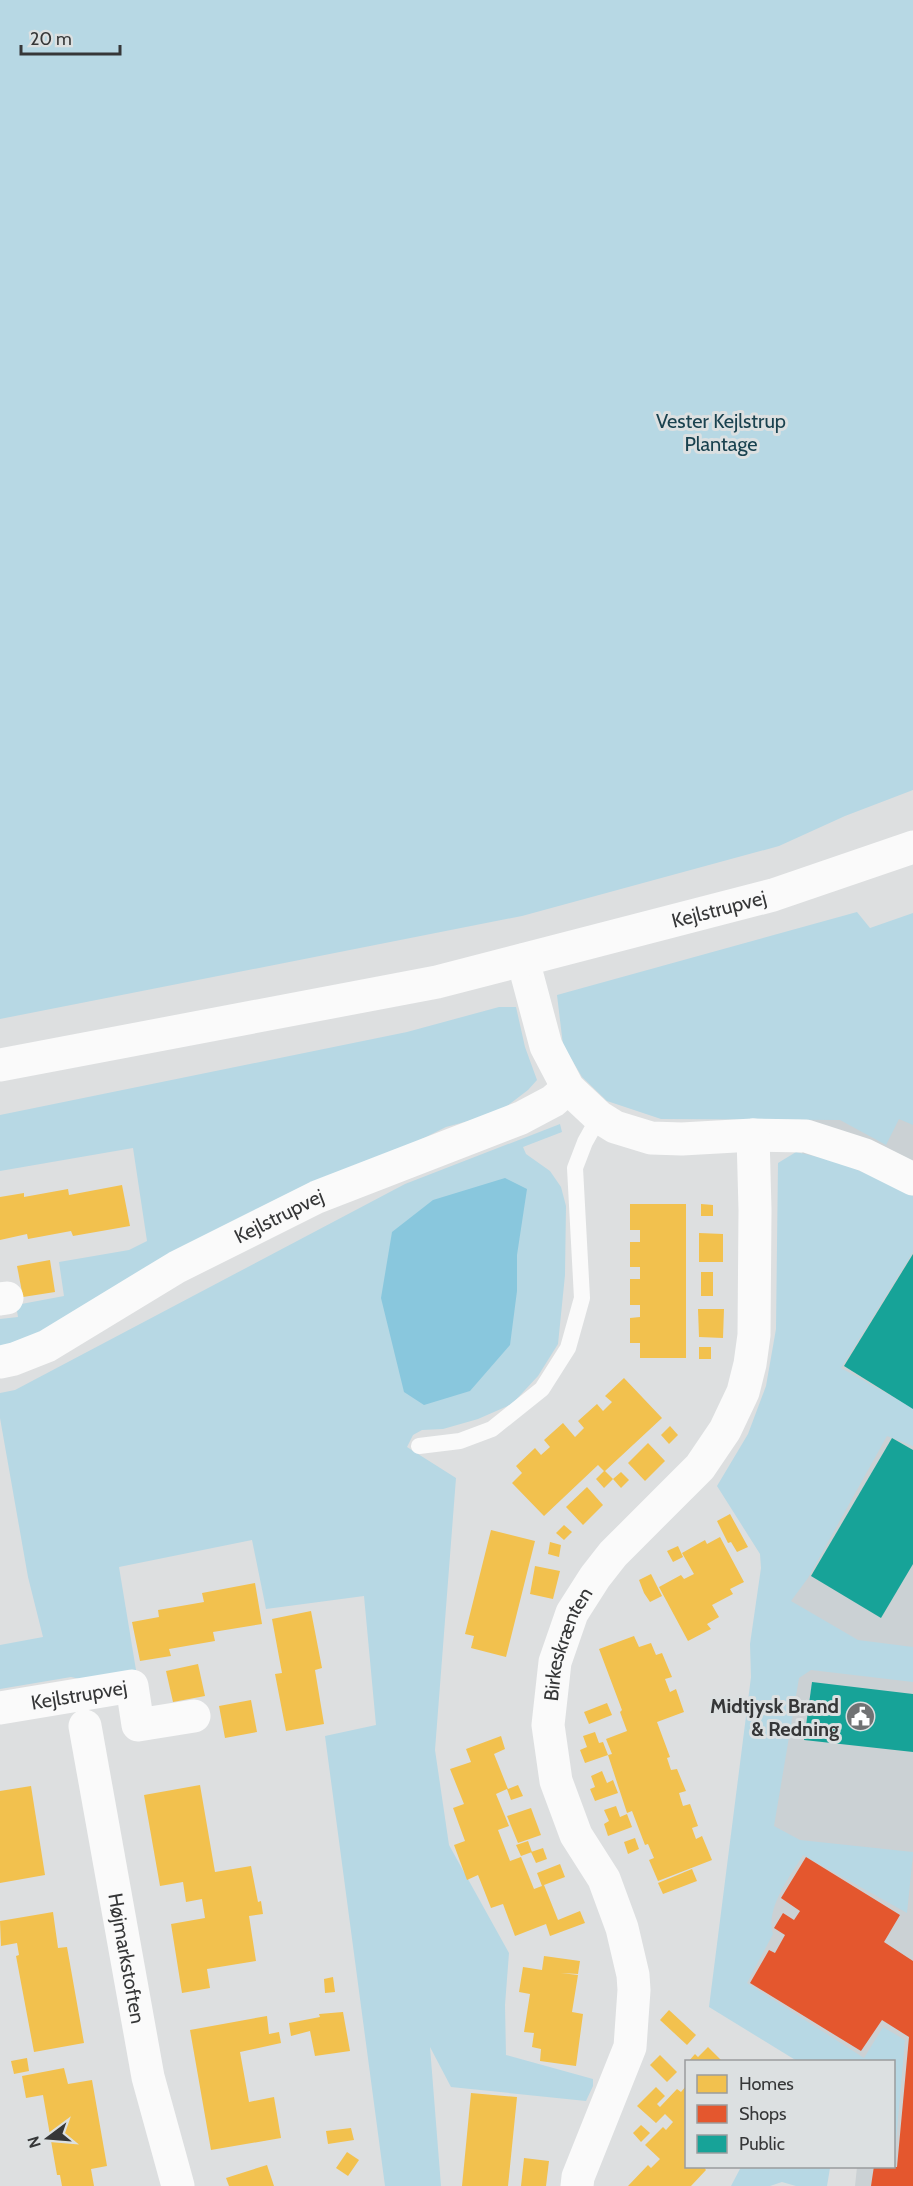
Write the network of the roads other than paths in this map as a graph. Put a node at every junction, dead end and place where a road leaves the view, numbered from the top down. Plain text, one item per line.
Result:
1 (913, 847) edge
2 (523, 960) junction
3 (0, 1065) edge
4 (568, 1088) junction
5 (599, 1117) junction
6 (753, 1136) junction
7 (913, 1179) edge
8 (0, 1362) edge
9 (419, 1446) dead end
10 (0, 1708) edge
11 (194, 1716) dead end
12 (85, 1726) dead end
13 (178, 2186) edge
14 (577, 2186) edge

1 - 2 street, Kejlstrupvej
2 - 3 street, Kejlstrupvej
2 - 4 street
4 - 5 street
4 - 8 street, Kejlstrupvej
5 - 6 street
5 - 9 lane
6 - 7 street
6 - 14 street, Birkeskrænten
10 - 11 street, Kejlstrupvej
12 - 13 street, Højmarkstoften

